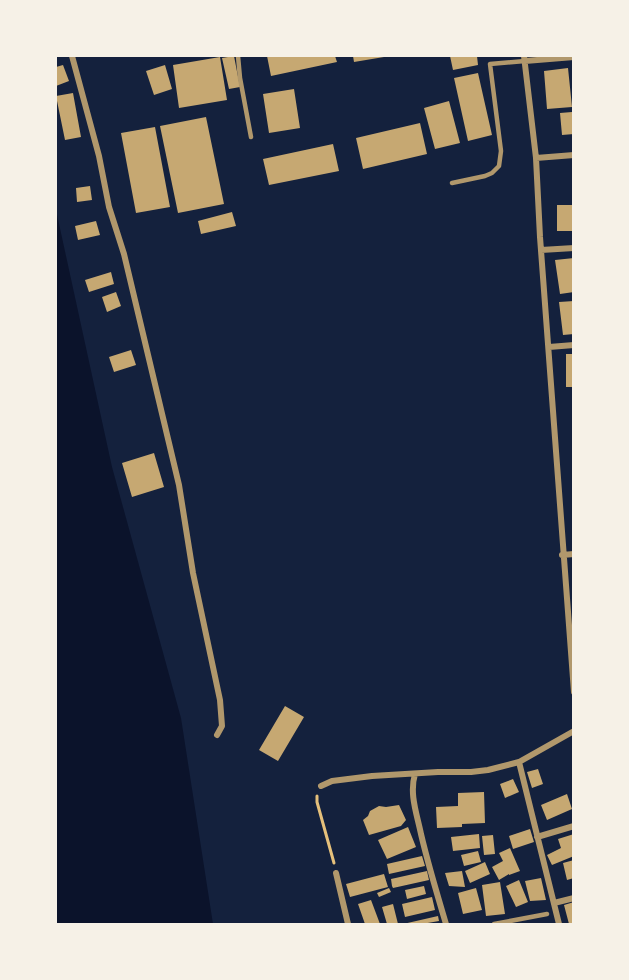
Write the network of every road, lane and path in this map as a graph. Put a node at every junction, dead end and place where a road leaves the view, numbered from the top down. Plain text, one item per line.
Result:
1 (72, 56) edge
2 (238, 56) edge
3 (489, 56) edge
4 (573, 57) edge
5 (525, 58) edge
6 (490, 64) junction
7 (251, 137) dead end
8 (573, 155) edge
9 (537, 158) junction
10 (452, 183) dead end
11 (573, 248) edge
12 (541, 250) junction
13 (573, 345) edge
14 (549, 347) junction
15 (573, 554) edge
16 (562, 555) junction
17 (573, 692) edge
18 (573, 731) edge
19 (217, 735) dead end
20 (519, 762) junction
21 (415, 774) junction
22 (321, 786) joint
23 (573, 826) edge
24 (537, 837) junction
25 (336, 873) joint
26 (573, 898) edge
27 (554, 903) junction
28 (547, 914) dead end
29 (348, 924) edge
30 (446, 924) edge
31 (494, 924) edge
32 (559, 924) edge

1 - 19 street
2 - 7 lane
3 - 6 lane
4 - 5 street
5 - 6 lane
5 - 9 street
6 - 10 lane
8 - 9 street
9 - 12 street
11 - 12 street
12 - 14 street
13 - 14 street
14 - 16 street
15 - 16 street
16 - 17 street
18 - 20 street
20 - 21 street
20 - 24 street
21 - 22 street
21 - 30 street
22 - 25 path
23 - 24 street
24 - 27 street
25 - 29 street
26 - 27 street
27 - 32 street
28 - 31 lane

